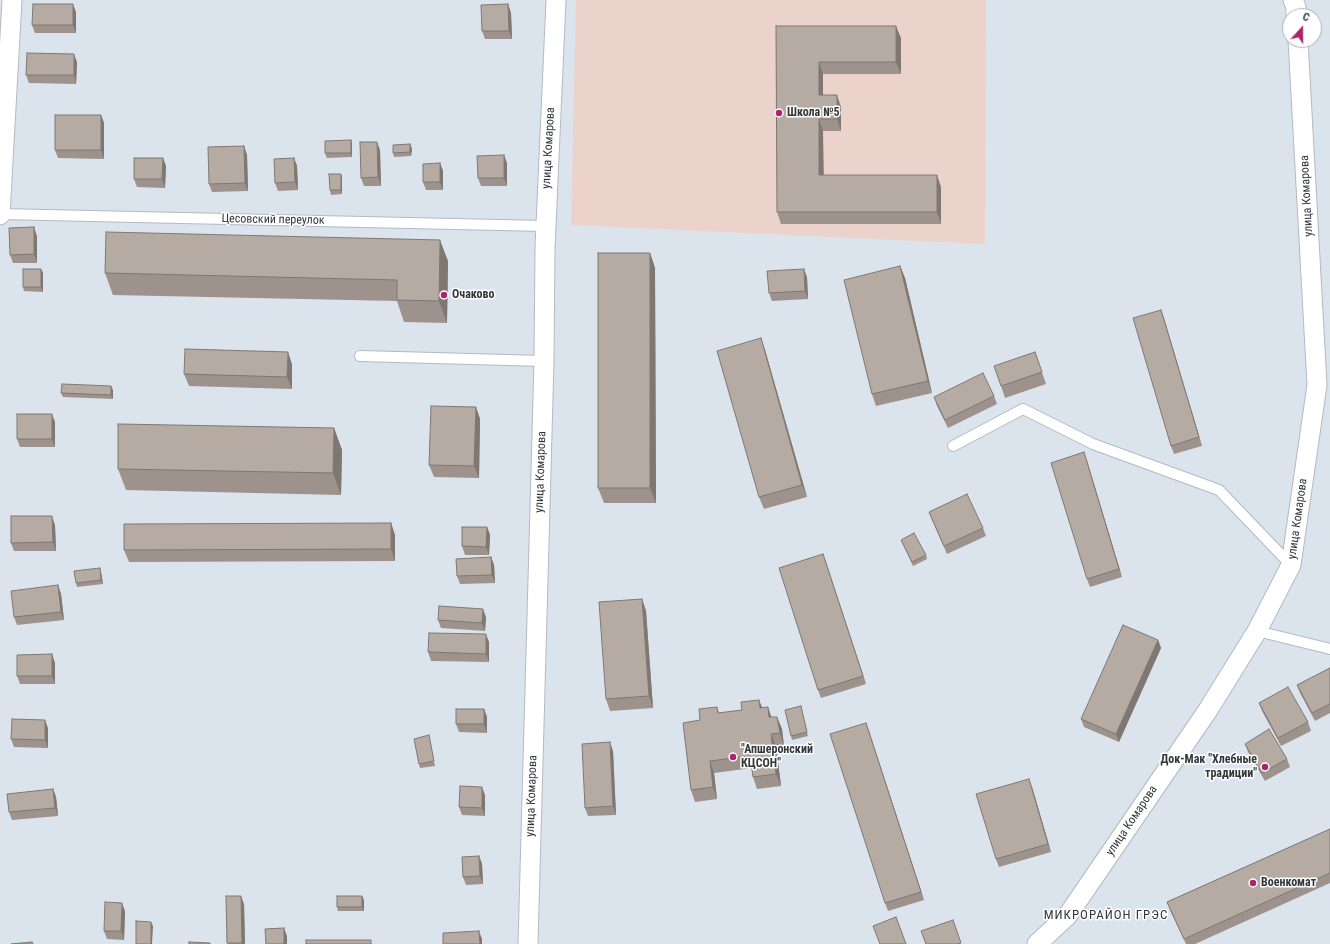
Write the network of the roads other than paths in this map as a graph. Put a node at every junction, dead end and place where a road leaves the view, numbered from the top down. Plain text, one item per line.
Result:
1 (12, 0) edge
2 (556, 0) edge
3 (1298, 48) edge
4 (0, 215) edge
5 (545, 226) junction
6 (360, 356) dead end
7 (544, 361) junction
8 (953, 446) dead end
9 (1291, 565) junction
10 (1257, 631) junction
11 (1330, 649) edge
12 (528, 944) edge
13 (1037, 944) edge

1 - 4 street
2 - 5 street, улица Комарова
3 - 9 street, улица Комарова
4 - 5 lane, Цесовский переулок
5 - 7 street, улица Комарова
6 - 7 lane
7 - 12 street, улица Комарова
8 - 9 lane
9 - 10 street, улица Комарова
10 - 11 lane
10 - 13 street, улица Комарова

